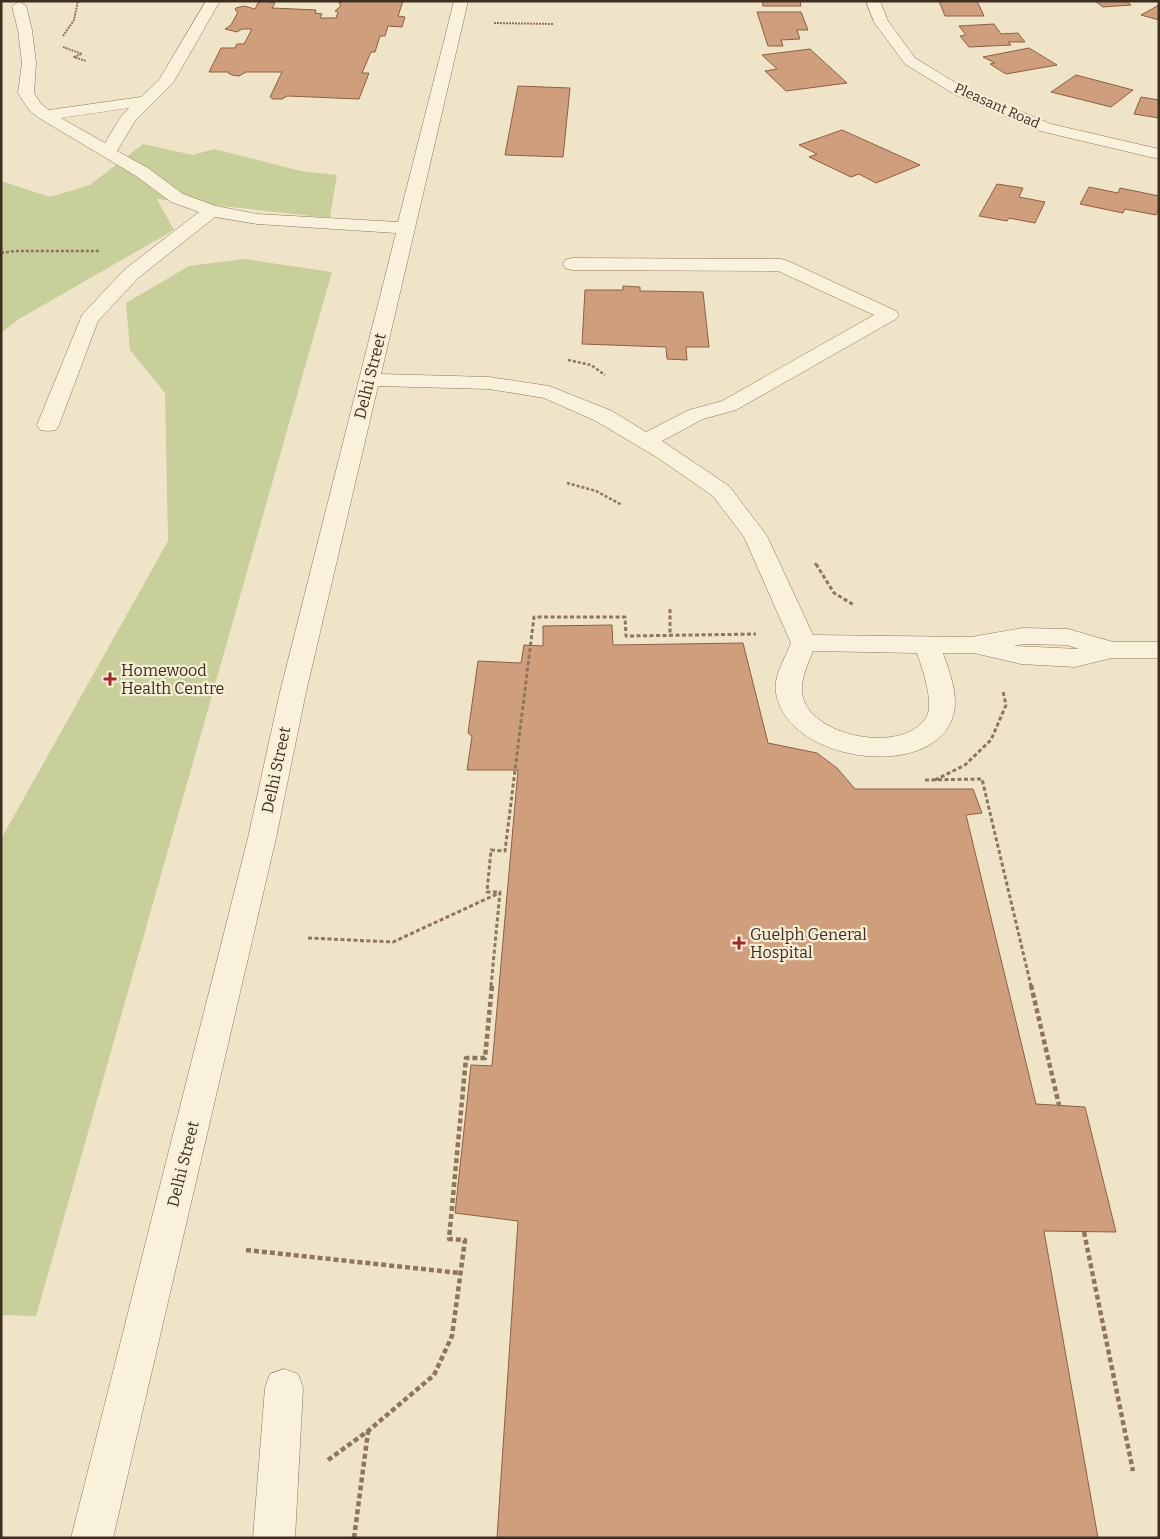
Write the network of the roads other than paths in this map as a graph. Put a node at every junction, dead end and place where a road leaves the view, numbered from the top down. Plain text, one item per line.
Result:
1 (213, 1) edge
2 (873, 1) edge
3 (21, 4) edge
4 (458, 12) edge
5 (7, 19) dead end
6 (147, 101) junction
7 (45, 115) junction
8 (109, 151) junction
9 (1159, 154) edge
10 (212, 211) junction
11 (407, 228) junction
12 (572, 264) dead end
13 (369, 380) junction
14 (729, 406) junction
15 (48, 425) dead end
16 (646, 441) junction
17 (666, 453) junction
18 (804, 643) junction
19 (928, 645) junction
20 (1159, 650) edge
21 (284, 1388) dead end
22 (92, 1538) edge
23 (274, 1538) edge

1 - 6 street
2 - 9 street, Pleasant Road
3 - 5 street
3 - 7 street
4 - 11 street, Delhi Street
6 - 7 street
6 - 8 street
7 - 8 street
8 - 10 street
10 - 11 street
10 - 15 street
11 - 13 street, Delhi Street
12 - 14 street
13 - 16 street
13 - 22 street, Delhi Street
14 - 16 street
14 - 17 street
16 - 17 street
17 - 18 street
18 - 19 street
18 - 19 street
19 - 20 street
21 - 23 street

